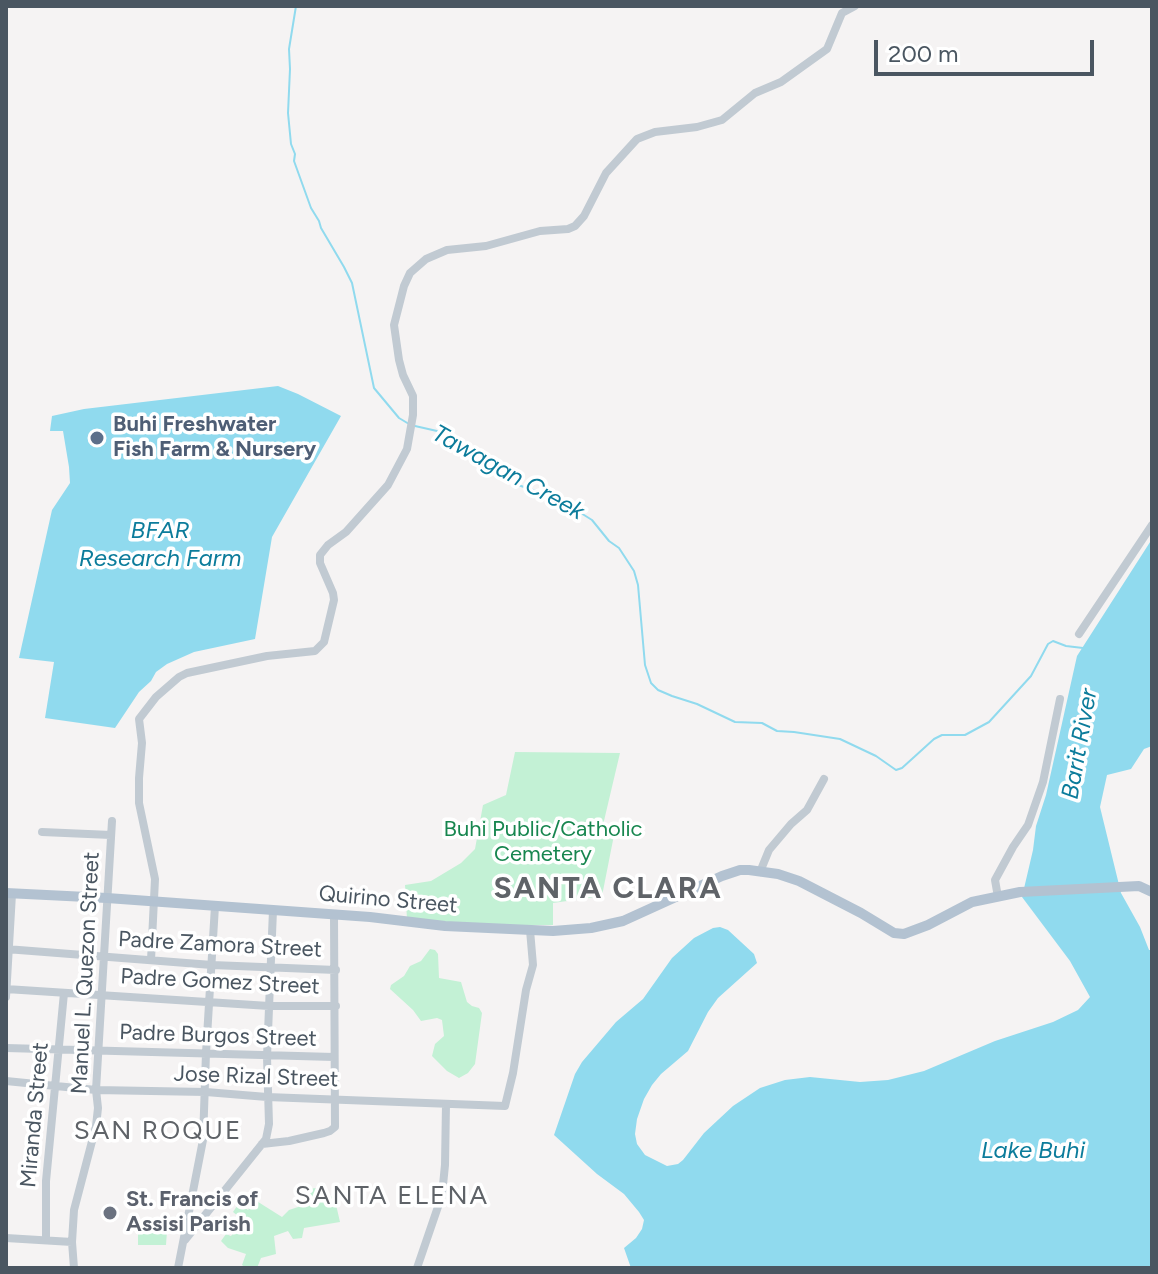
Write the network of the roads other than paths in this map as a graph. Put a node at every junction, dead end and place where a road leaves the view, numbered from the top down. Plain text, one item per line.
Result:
1 (855, 6) edge
2 (1152, 525) edge
3 (1079, 634) dead end
4 (1060, 699) dead end
5 (824, 779) dead end
6 (112, 821) dead end
7 (42, 832) dead end
8 (111, 835) junction
9 (760, 872) junction
10 (1152, 892) edge
11 (9, 894) edge
12 (998, 897) junction
13 (107, 898) junction
14 (155, 902) junction
15 (215, 906) junction
16 (273, 910) junction
17 (334, 915) junction
18 (530, 930) junction
19 (7, 949) edge
20 (104, 957) junction
21 (151, 960) junction
22 (212, 965) junction
23 (271, 967) junction
24 (336, 970) junction
25 (6, 989) edge
26 (64, 993) junction
27 (102, 994) junction
28 (6, 997) edge
29 (209, 1003) junction
30 (269, 1006) junction
31 (336, 1006) junction
32 (6, 1048) edge
33 (99, 1050) junction
34 (58, 1051) junction
35 (206, 1053) junction
36 (267, 1057) junction
37 (334, 1057) junction
38 (6, 1081) edge
39 (55, 1086) junction
40 (96, 1090) junction
41 (206, 1092) junction
42 (267, 1097) junction
43 (334, 1098) junction
44 (446, 1104) junction
45 (262, 1144) junction
46 (6, 1238) edge
47 (46, 1240) junction
48 (184, 1241) junction
49 (72, 1242) junction
50 (74, 1268) edge
51 (178, 1268) edge
52 (417, 1268) edge

1 - 14 street
2 - 3 street
4 - 12 street
5 - 9 street
6 - 8 street, Manuel L. Quezon Street
7 - 8 street
8 - 13 street, Manuel L. Quezon Street
9 - 12 main road, Quirino Street
9 - 18 main road, Quirino Street
10 - 12 main road, Quirino Street
11 - 13 main road, Quirino Street
11 - 19 street
13 - 14 main road, Quirino Street
13 - 20 street, Manuel L. Quezon Street
14 - 15 main road, Quirino Street
14 - 21 street
15 - 16 main road, Quirino Street
15 - 22 street
16 - 17 main road, Quirino Street
16 - 23 street
17 - 18 main road, Quirino Street
17 - 24 street
18 - 44 street, Jose Rizal Street
19 - 20 street, Padre Zamora Street
19 - 25 street
20 - 21 street, Padre Zamora Street
20 - 27 street, Manuel L. Quezon Street
21 - 22 street, Padre Zamora Street
22 - 23 street, Padre Zamora Street
22 - 29 street
23 - 24 street, Padre Zamora Street
23 - 30 street
24 - 31 street
25 - 26 street, Padre Gomez Street
25 - 28 street
26 - 27 street, Padre Gomez Street
26 - 34 street, Miranda Street
27 - 29 street, Padre Gomez Street
27 - 33 street, Manuel L. Quezon Street
29 - 30 street, Padre Gomez Street
29 - 35 street
30 - 31 street, Padre Gomez Street
30 - 36 street
31 - 37 street
32 - 34 street, Padre Burgos Street
33 - 34 street, Padre Burgos Street
33 - 35 street, Padre Burgos Street
33 - 40 street, Manuel L. Quezon Street
34 - 39 street, Miranda Street
35 - 36 street, Padre Burgos Street
35 - 41 street
36 - 37 street, Padre Burgos Street
36 - 42 street
37 - 43 street
38 - 39 street, Jose Rizal Street
39 - 40 street, Jose Rizal Street
39 - 47 street, Miranda Street
40 - 41 street, Jose Rizal Street
40 - 49 street, Manuel L. Quezon Street
41 - 42 street, Jose Rizal Street
41 - 48 street
42 - 43 street, Jose Rizal Street
42 - 45 street
43 - 44 street, Jose Rizal Street
43 - 45 street
44 - 52 street
45 - 48 street
46 - 47 street
47 - 49 street
48 - 51 street
49 - 50 street, Manuel L. Quezon Street

